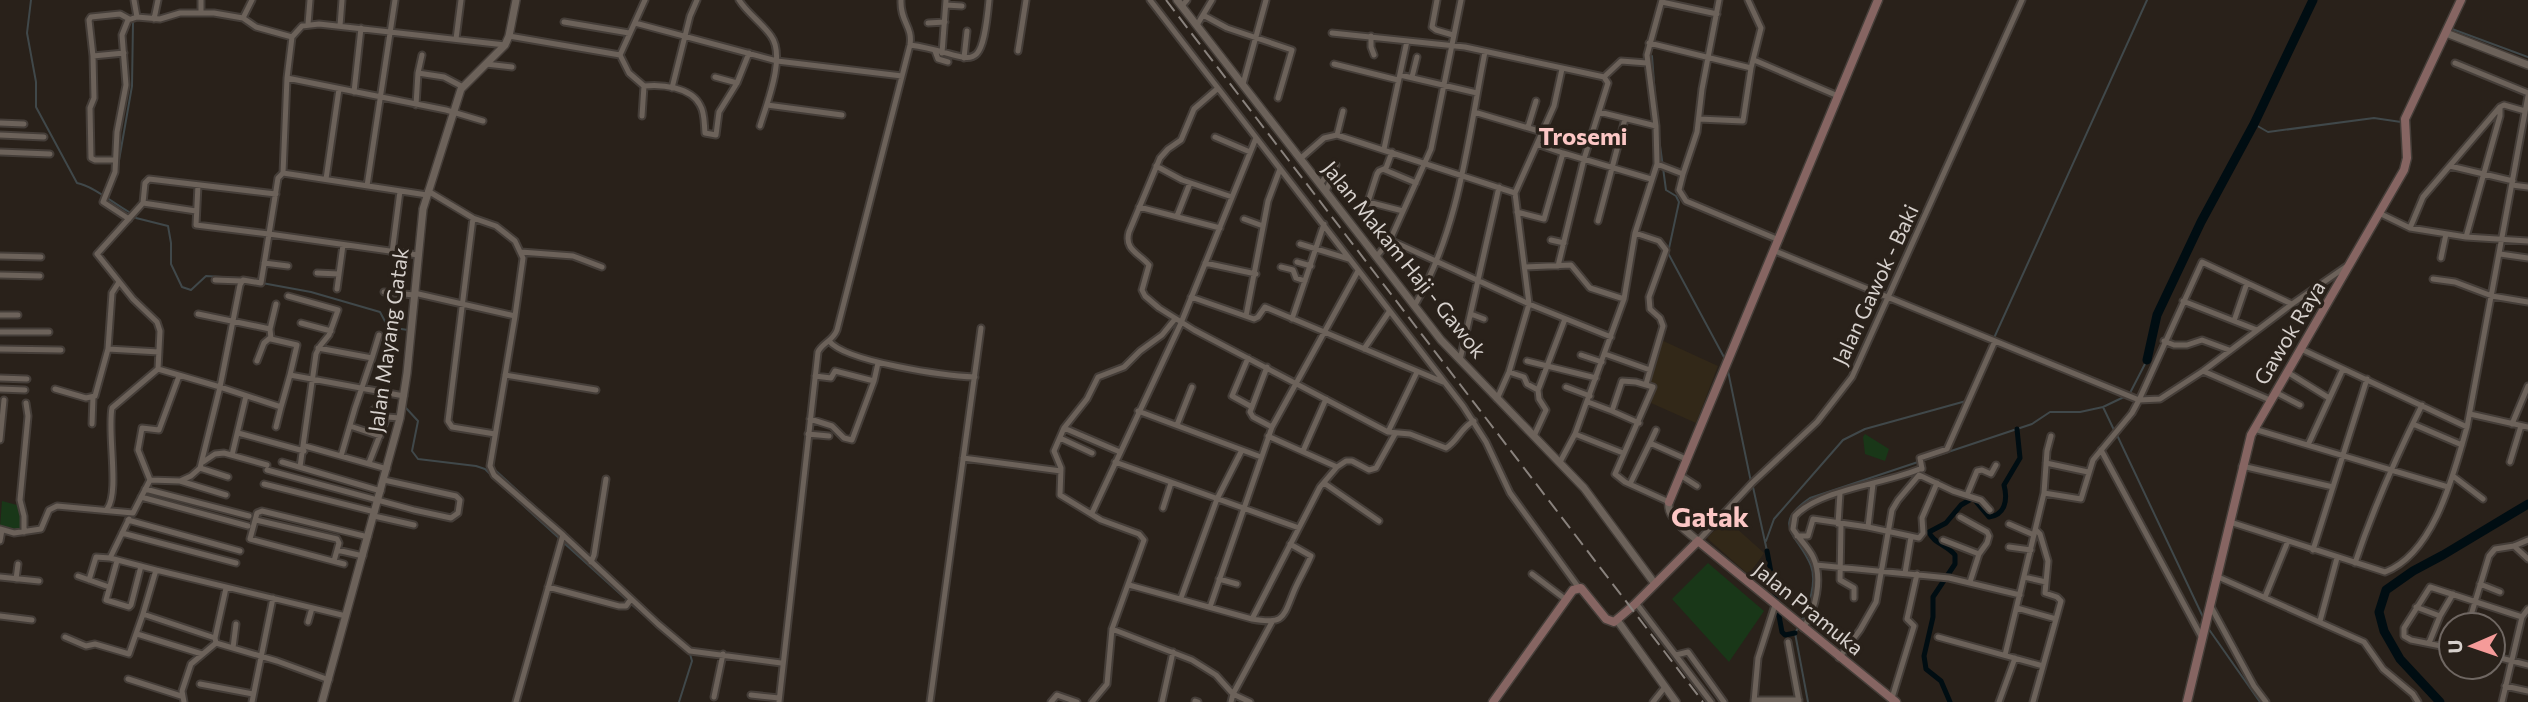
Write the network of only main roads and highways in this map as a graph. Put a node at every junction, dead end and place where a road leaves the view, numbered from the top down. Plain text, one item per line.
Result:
1 (1878, 0) edge
2 (2461, 0) edge
3 (1669, 502) road end
4 (1894, 700) edge
5 (1493, 702) edge
6 (2187, 702) edge

1 - 3 main road
2 - 6 main road, Gawok Raya
4 - 5 main road, Jalan Pramuka

